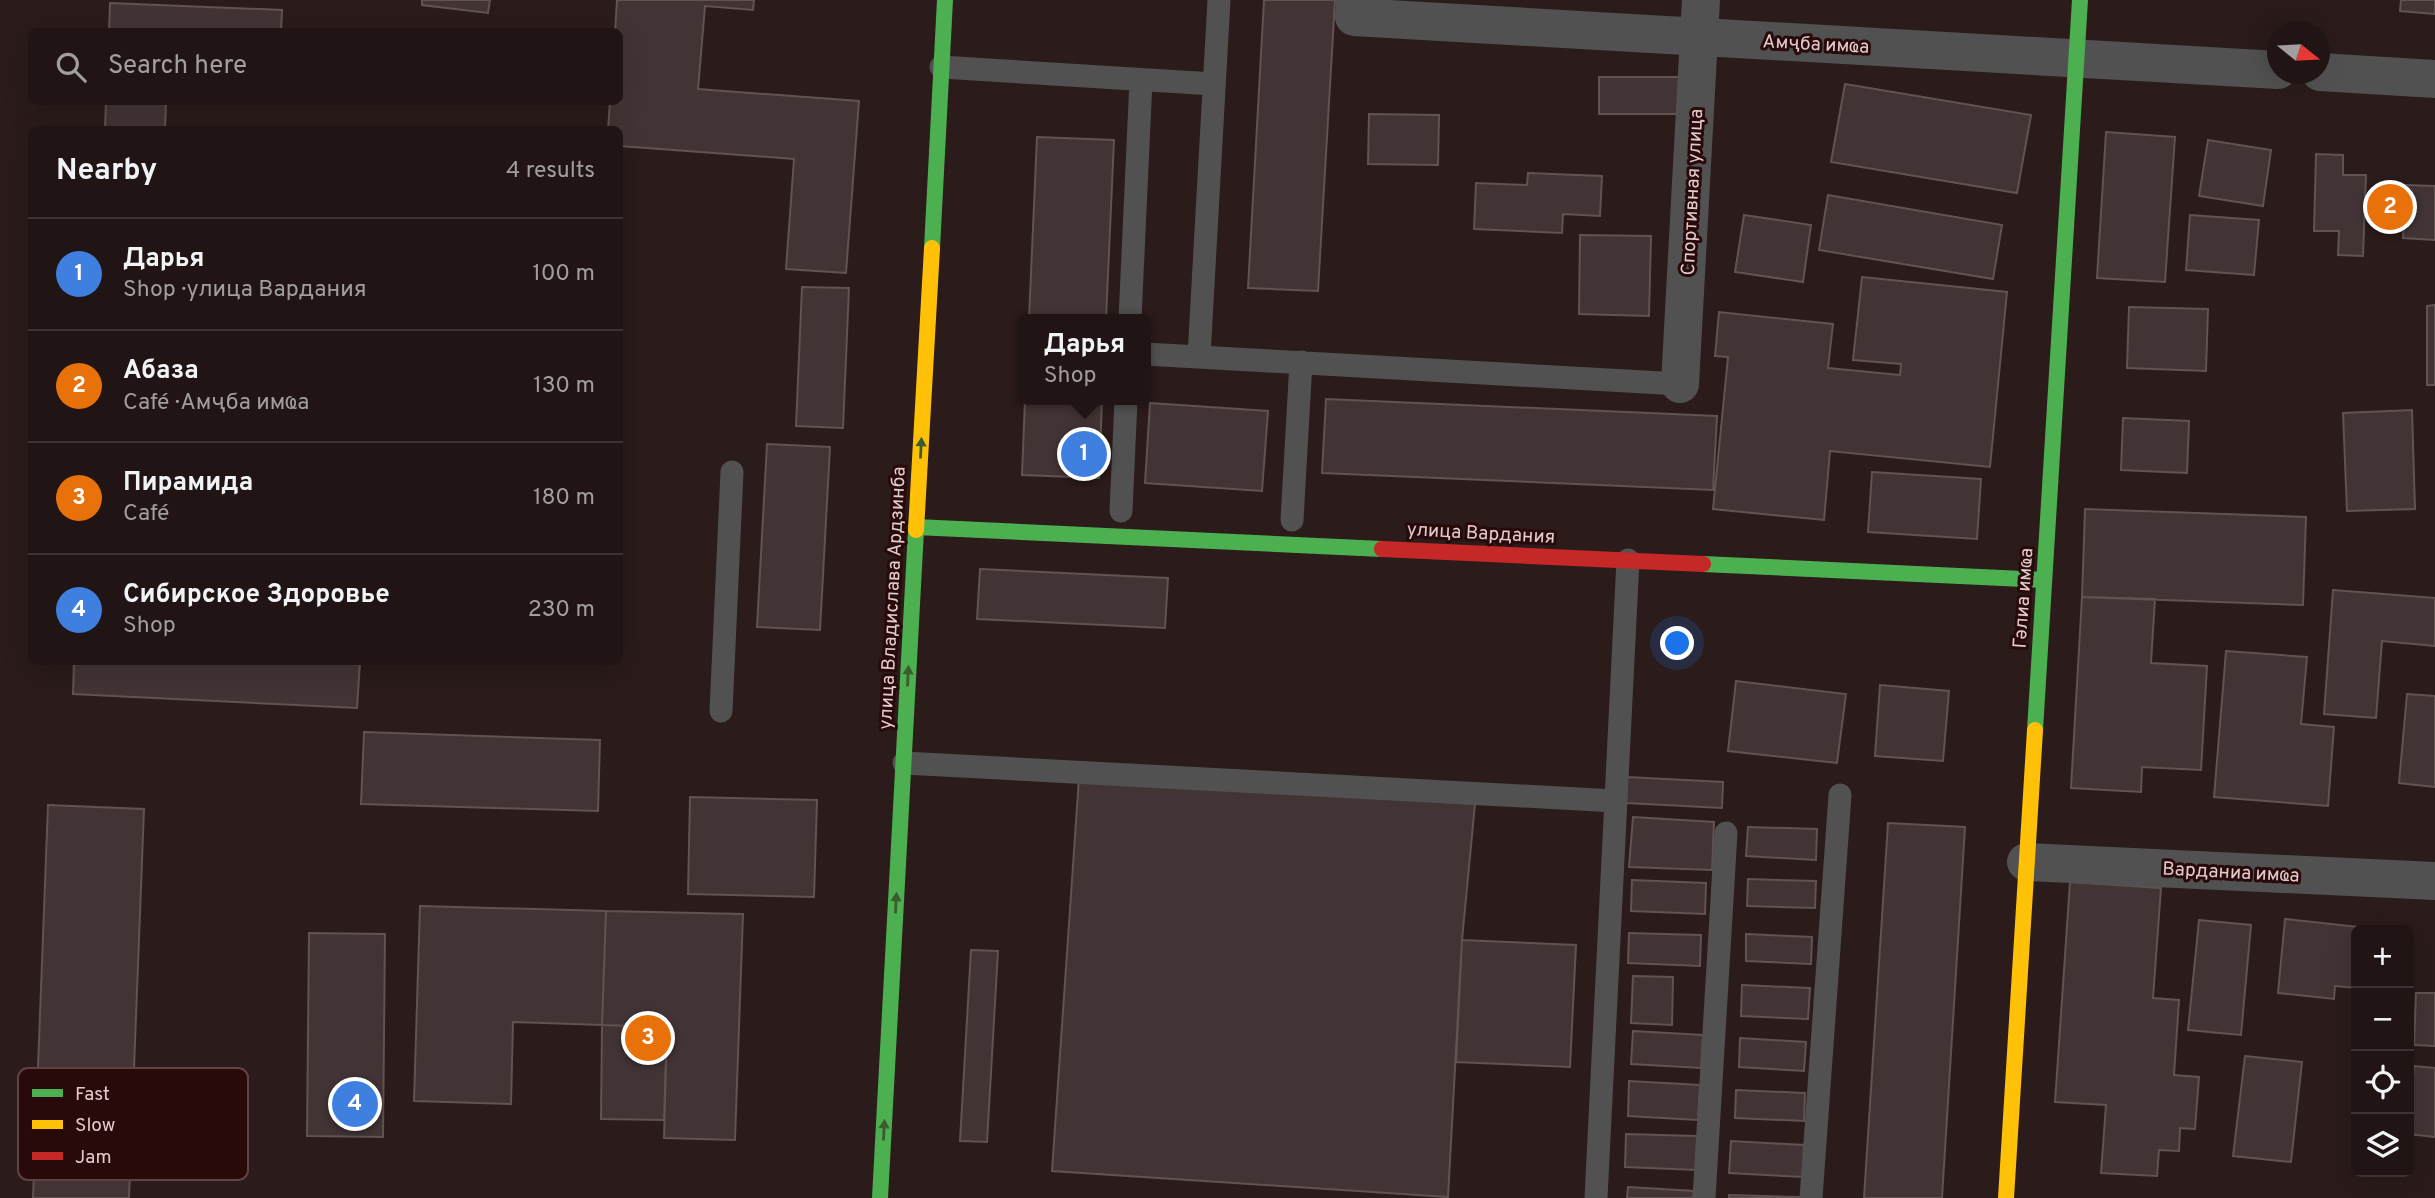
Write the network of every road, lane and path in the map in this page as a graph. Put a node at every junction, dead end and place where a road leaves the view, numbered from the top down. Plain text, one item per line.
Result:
1 (945, 0) edge
2 (1219, 0) edge
3 (2080, 0) edge
4 (1355, 8) edge
5 (1700, 18) edge
6 (2076, 58) junction
7 (942, 67) junction
8 (2267, 69) edge
9 (2330, 73) edge
10 (2435, 79) edge
11 (1141, 80) junction
12 (1214, 84) junction
13 (1130, 314) edge
14 (1151, 354) edge
15 (1199, 356) junction
16 (1301, 362) junction
17 (1680, 384) joint
18 (1126, 405) edge
19 (732, 472) dead end
20 (1121, 510) dead end
21 (1292, 520) dead end
22 (916, 527) junction
23 (1628, 560) junction
24 (2044, 580) junction
25 (721, 711) dead end
26 (904, 763) junction
27 (1840, 795) dead end
28 (1616, 801) junction
29 (1726, 833) dead end
30 (2026, 862) junction
31 (2435, 881) edge
32 (880, 1198) edge
33 (1596, 1198) edge
34 (1704, 1198) edge
35 (1811, 1198) edge
36 (2006, 1198) edge

1 - 7 street, улица Владислава Ардзинба
2 - 12 lane
3 - 6 street, Гәлиа имҩа
4 - 5 street, Амҷба имҩа
5 - 6 street, Амҷба имҩа
5 - 17 street, Спортивная улица
6 - 8 street, Амҷба имҩа
6 - 24 street, Гәлиа имҩа
7 - 11 lane
22 -> 7 street, улица Владислава Ардзинба
9 - 10 street
11 - 12 lane
11 - 13 lane
12 - 15 lane
14 - 15 lane
15 - 16 lane
16 - 17 lane
16 - 21 lane
18 - 20 lane
19 - 25 lane
22 - 23 street, улица Вардания
26 -> 22 street, улица Владислава Ардзинба
23 - 24 street, улица Вардания
23 - 28 lane
24 - 30 street, Гәлиа имҩа
26 - 28 lane
32 -> 26 street, улица Владислава Ардзинба
27 - 35 lane
28 - 33 lane
29 - 34 lane
30 - 31 street, Варданиа имҩа
30 - 36 street, Гәлиа имҩа

